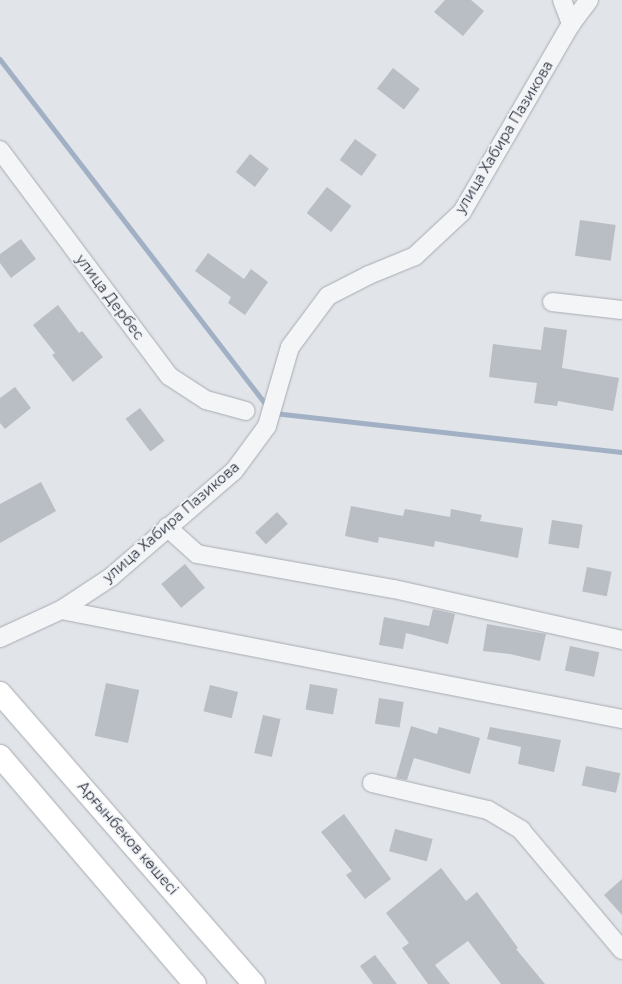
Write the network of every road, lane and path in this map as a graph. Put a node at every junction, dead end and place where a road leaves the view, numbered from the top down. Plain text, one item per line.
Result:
1 (562, 0) edge
2 (589, 0) edge
3 (571, 24) junction
4 (0, 150) edge
5 (552, 302) dead end
6 (622, 310) edge
7 (246, 411) dead end
8 (167, 526) junction
9 (61, 610) junction
10 (0, 638) edge
11 (622, 640) edge
12 (0, 693) edge
13 (622, 719) edge
14 (0, 756) edge
15 (372, 783) dead end
16 (622, 950) edge
17 (195, 984) edge
18 (254, 984) edge

1 - 3 street
2 - 3 street, улица Хабира Пазикова
3 - 8 street, улица Хабира Пазикова
4 - 7 street, улица Дербес
5 - 6 street
8 - 9 street, улица Хабира Пазикова
8 - 11 street
9 - 10 street, улица Хабира Пазикова
9 - 13 street
12 - 18 main road, Арғынбеков көшесі
14 - 17 main road
15 - 16 street

